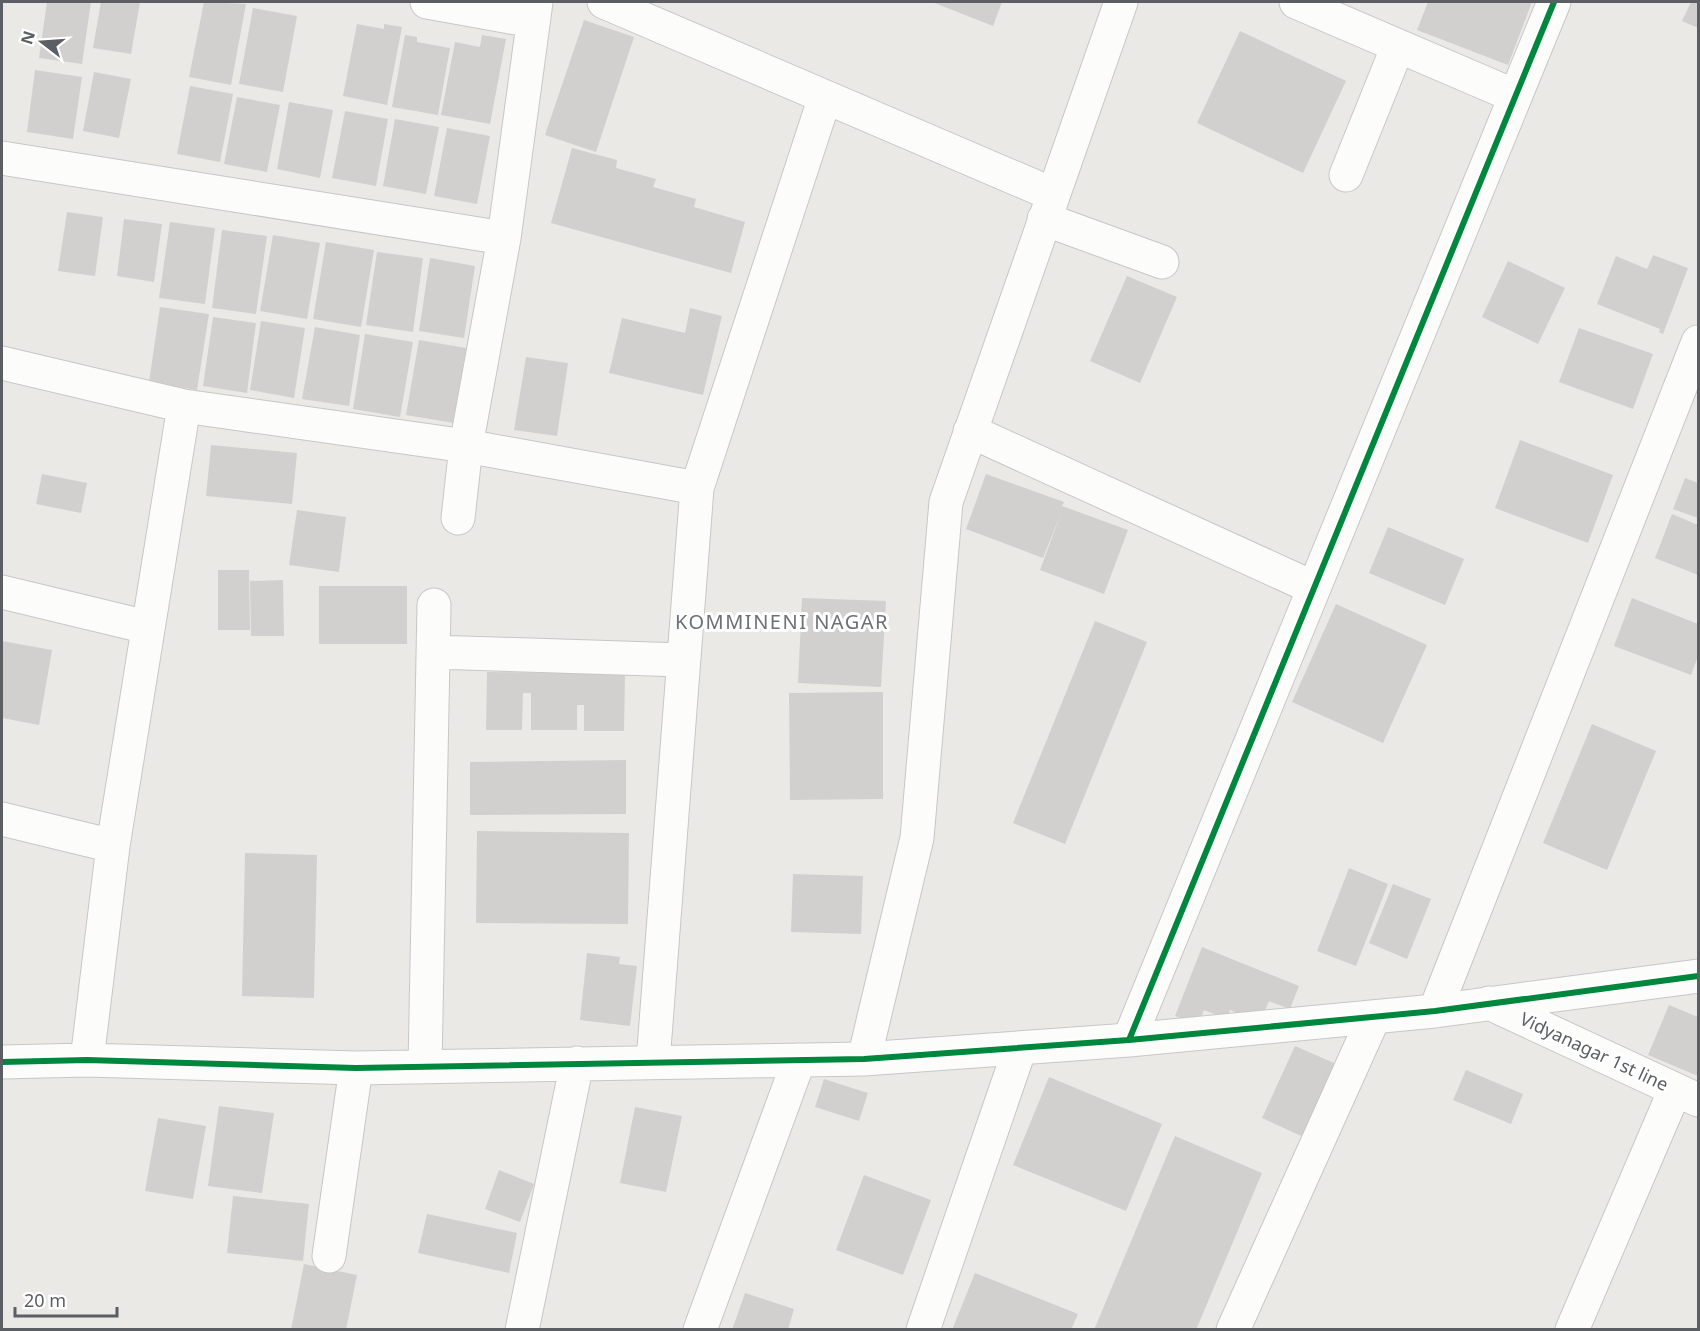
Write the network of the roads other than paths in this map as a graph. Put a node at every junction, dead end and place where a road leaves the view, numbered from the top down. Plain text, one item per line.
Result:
1 (427, 2) edge
2 (604, 2) edge
3 (1121, 2) edge
4 (1296, 2) edge
5 (1554, 2) edge
6 (534, 11) edge
7 (1398, 46) junction
8 (1515, 96) junction
9 (825, 97) junction
10 (2, 158) edge
11 (1347, 175) dead end
12 (1048, 206) junction
13 (504, 238) junction
14 (1162, 262) dead end
15 (1698, 342) edge
16 (2, 363) edge
17 (184, 406) junction
18 (970, 431) junction
19 (465, 446) junction
20 (697, 488) junction
21 (458, 518) dead end
22 (1314, 588) junction
23 (2, 592) edge
24 (434, 605) dead end
25 (147, 627) junction
26 (434, 652) junction
27 (683, 660) junction
28 (2, 819) edge
29 (112, 846) junction
30 (1698, 976) edge
31 (1489, 1003) junction
32 (1435, 1011) junction
33 (1374, 1017) junction
34 (1130, 1040) junction
35 (1020, 1048) junction
36 (864, 1059) junction
37 (87, 1060) junction
38 (799, 1060) junction
39 (2, 1062) edge
40 (653, 1062) junction
41 (577, 1063) junction
42 (425, 1066) junction
43 (356, 1068) junction
44 (1687, 1095) edge
45 (329, 1256) dead end
46 (522, 1329) edge
47 (700, 1329) edge
48 (923, 1329) edge
49 (1233, 1329) edge
50 (1572, 1329) edge

1 - 6 street
2 - 9 street
3 - 12 street
4 - 7 street
5 - 8 street
6 - 13 street
7 - 8 street
7 - 11 street
8 - 22 street
9 - 12 street
9 - 20 street
10 - 13 street
12 - 14 street
12 - 18 street
13 - 19 street
15 - 32 street
16 - 17 street
17 - 19 street
17 - 25 street
18 - 22 street
18 - 36 street
19 - 20 street
19 - 21 street
20 - 27 street
22 - 34 street
23 - 25 street
24 - 26 street
25 - 29 street
26 - 27 street
26 - 42 street
27 - 40 street
28 - 29 street
29 - 37 street
30 - 31 street
31 - 32 street
31 - 44 street, Vidyanagar 1st line
32 - 33 street
33 - 34 street
33 - 49 street
34 - 35 street
35 - 36 street
35 - 48 street
36 - 38 street
37 - 39 street
37 - 43 street
38 - 40 street
38 - 47 street
40 - 41 street
41 - 42 street
41 - 46 street
42 - 43 street
43 - 45 street
44 - 50 street

